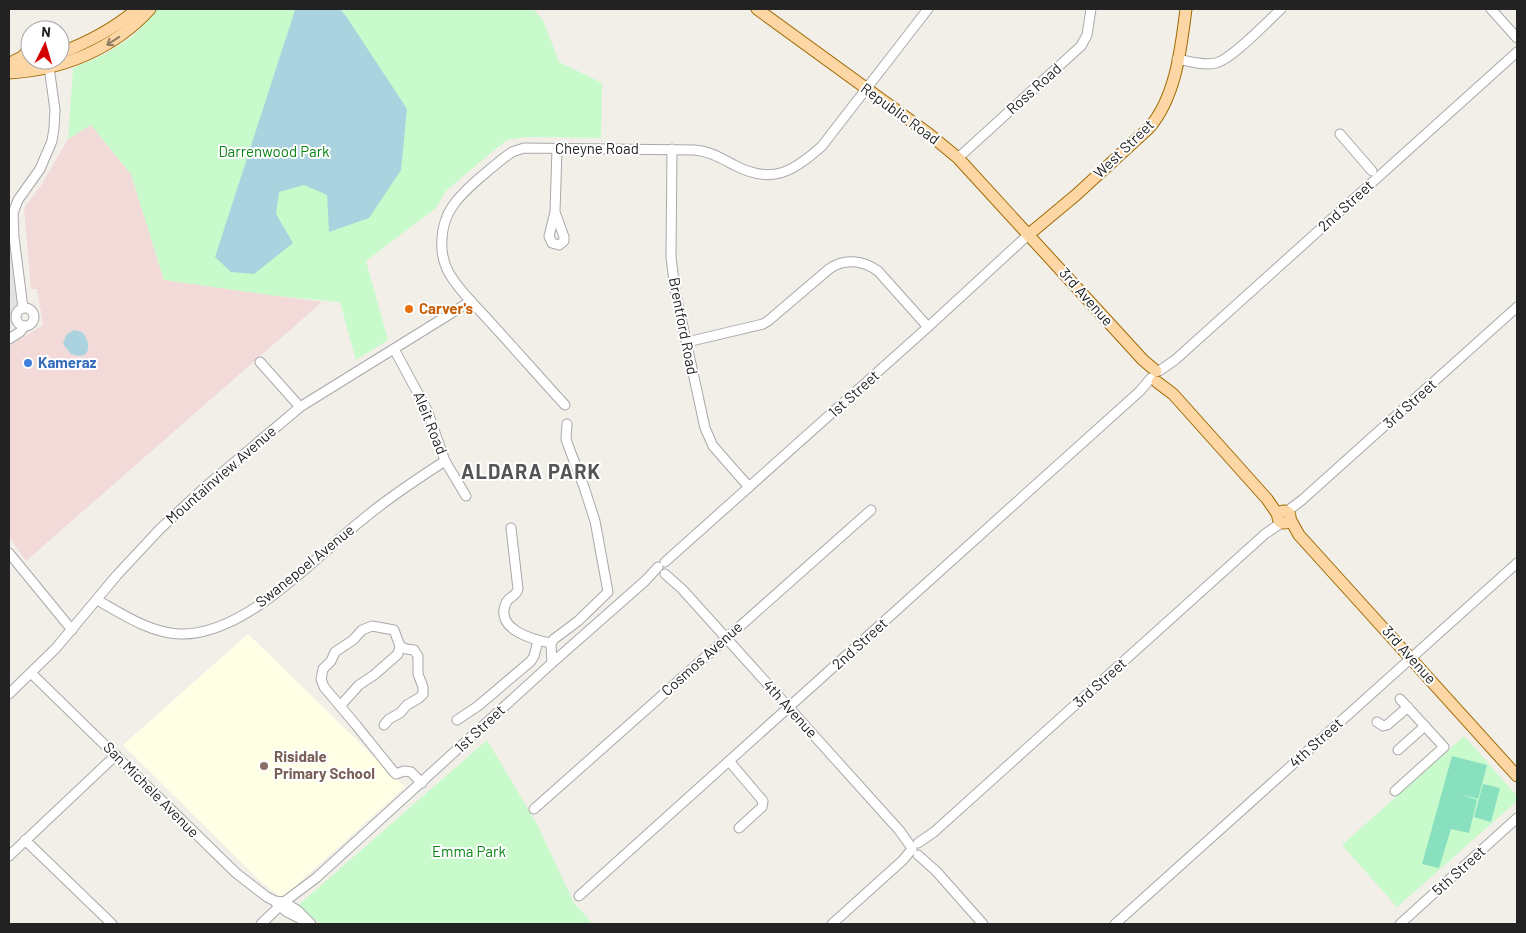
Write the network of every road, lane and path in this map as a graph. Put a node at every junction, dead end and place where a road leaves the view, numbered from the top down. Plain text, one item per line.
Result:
1 (137, 9) edge
2 (150, 9) edge
3 (928, 9) edge
4 (1091, 9) edge
5 (1186, 9) edge
6 (1282, 9) edge
7 (1491, 9) edge
8 (765, 11) edge
9 (1517, 38) edge
10 (70, 45) edge
11 (76, 46) junction
12 (70, 49) edge
13 (1517, 52) edge
14 (20, 59) edge
15 (1177, 59) junction
16 (70, 60) edge
17 (9, 67) edge
18 (47, 70) edge
19 (866, 88) junction
20 (1340, 134) dead end
21 (557, 149) junction
22 (672, 149) junction
23 (958, 158) junction
24 (1372, 171) dead end
25 (555, 212) dead end
26 (1028, 235) junction
27 (471, 301) junction
28 (1517, 307) edge
29 (23, 308) junction
30 (24, 326) junction
31 (928, 327) junction
32 (9, 340) edge
33 (687, 342) junction
34 (394, 349) junction
35 (260, 362) dead end
36 (1157, 377) junction
37 (565, 405) dead end
38 (300, 406) junction
39 (567, 424) dead end
40 (445, 460) junction
41 (749, 487) junction
42 (466, 496) dead end
43 (871, 510) dead end
44 (1284, 517) junction
45 (510, 528) dead end
46 (9, 553) edge
47 (1517, 563) edge
48 (12, 566) edge
49 (665, 569) junction
50 (96, 600) junction
51 (72, 630) junction
52 (726, 638) junction
53 (538, 641) junction
54 (551, 643) junction
55 (400, 646) junction
56 (1411, 658) junction
57 (552, 662) junction
58 (31, 673) junction
59 (9, 694) edge
60 (1400, 699) dead end
61 (340, 706) junction
62 (1408, 707) junction
63 (789, 708) junction
64 (457, 720) dead end
65 (1377, 722) dead end
66 (384, 725) dead end
67 (1425, 726) junction
68 (1398, 750) dead end
69 (116, 755) junction
70 (729, 761) junction
71 (1517, 776) edge
72 (422, 783) junction
73 (1396, 790) dead end
74 (534, 809) dead end
75 (1517, 818) edge
76 (739, 828) dead end
77 (26, 840) junction
78 (917, 849) junction
79 (9, 856) edge
80 (579, 896) dead end
81 (281, 906) junction
82 (309, 923) edge
83 (112, 924) edge
84 (261, 924) edge
85 (832, 924) edge
86 (983, 924) edge
87 (1115, 924) edge
88 (1400, 924) edge

1 - 11 main road
2 -> 16 main road
3 - 19 street, Cheyne Road
4 - 23 street, Ross Road
5 - 15 main road, West Street
6 - 15 street
7 - 9 street
8 - 19 main road, Republic Road
10 - 11 main road
11 - 12 main road
13 - 36 street, 2nd Street
14 - 17 main road
15 - 26 main road, West Street
18 - 29 street
19 - 22 street, Cheyne Road
19 - 23 main road, Republic Road
20 - 24 street
21 - 22 street, Cheyne Road
21 - 25 street
21 - 27 street, Cheyne Road
22 - 33 street, Brentford Road
23 - 26 main road, Republic Road
26 - 31 street, 1st Street
26 - 36 main road, 3rd Avenue
27 - 34 street, Mountainview Avenue
27 - 37 street, Cheyne Road
28 - 44 street, 3rd Street
29 - 30 street
29 - 30 street
30 - 32 street
31 - 33 street
31 - 41 street, 1st Street
33 - 41 street, Brentford Road
34 - 38 street, Mountainview Avenue
34 - 40 street, Aleit Road
35 - 38 street
36 - 44 main road, 3rd Avenue
36 - 63 street, 2nd Street
38 - 50 street, Mountainview Avenue
39 - 54 street
40 - 42 street, Aleit Road
40 - 50 street, Swanepoel Avenue
41 - 49 street, 1st Street
43 - 52 street, Cosmos Avenue
44 - 56 main road, 3rd Avenue
44 - 78 street, 3rd Street
45 - 53 street
46 - 48 street
47 - 56 street, 4th Street
48 - 51 street
49 - 52 street, 4th Avenue
49 - 57 street, 1st Street
50 - 51 street, Mountainview Avenue
51 - 58 street, Mountainview Avenue
52 - 63 street, 4th Avenue
52 - 74 street, Cosmos Avenue
53 - 54 street
53 - 64 street
54 - 57 street
55 - 61 street
55 - 61 street
55 - 66 street
56 - 71 main road, 3rd Avenue
56 - 87 street, 4th Street
57 - 72 street, 1st Street
58 - 59 street, Mountainview Avenue
58 - 69 street, San Michele Avenue
60 - 62 street
61 - 72 street
62 - 65 street
62 - 67 street
63 - 70 street, 2nd Street
63 - 78 street, 4th Avenue
67 - 68 street
67 - 73 street
69 - 77 street
69 - 81 street, San Michele Avenue
70 - 76 street
70 - 80 street, 2nd Street
72 - 81 street, 1st Street
75 - 88 street, 5th Street
77 - 79 street
77 - 83 street
78 - 85 street, 3rd Street
78 - 86 street, 4th Avenue
81 - 82 street, San Michele Avenue
81 - 84 street, 1st Street

